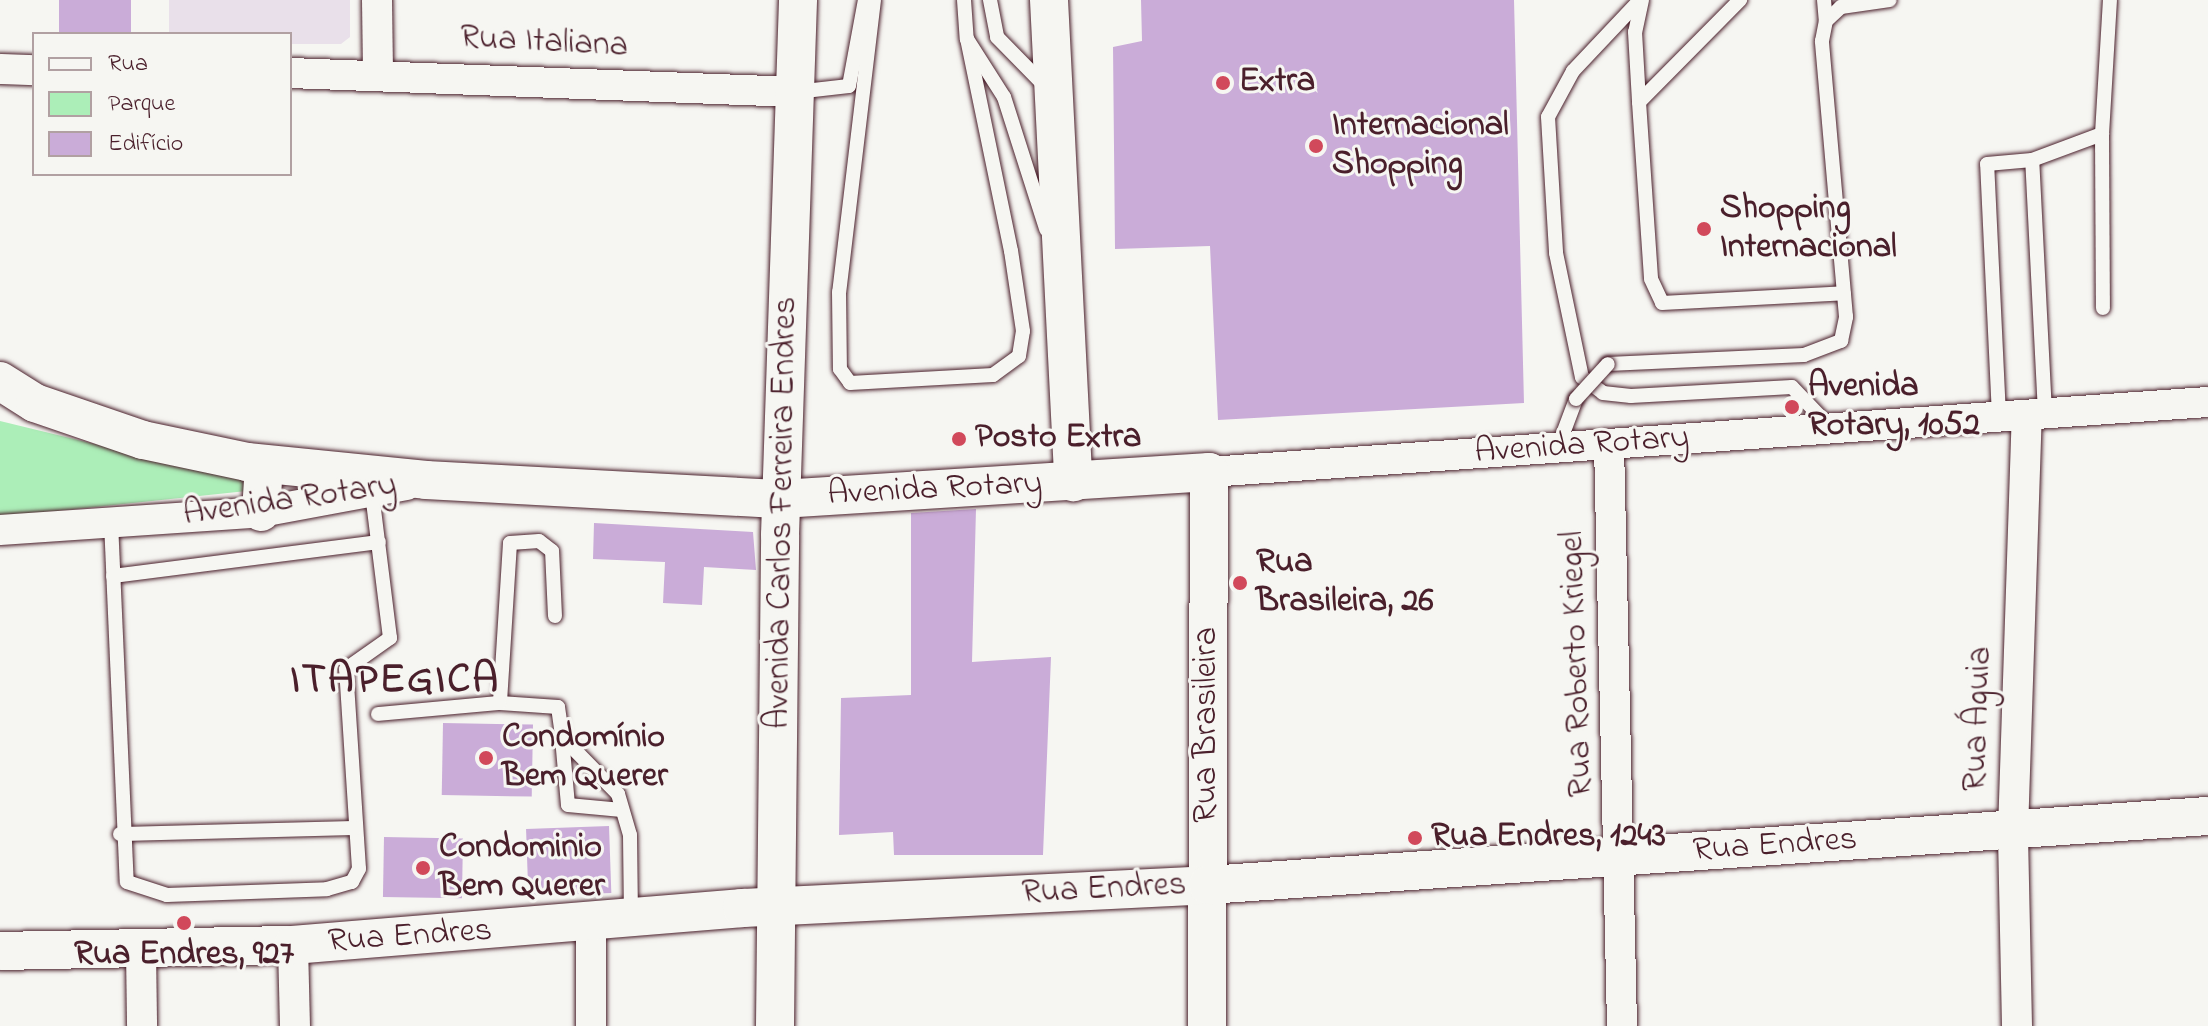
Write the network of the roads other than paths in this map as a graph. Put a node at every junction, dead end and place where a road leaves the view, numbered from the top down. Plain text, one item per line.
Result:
1 (377, 0) edge
2 (798, 0) edge
3 (865, 0) edge
4 (874, 0) edge
5 (964, 0) edge
6 (990, 0) edge
7 (1049, 0) edge
8 (1641, 0) edge
9 (1740, 0) edge
10 (1824, 0) edge
11 (1890, 0) edge
12 (2110, 0) edge
13 (1826, 21) junction
14 (967, 39) junction
15 (0, 69) edge
16 (32, 70) edge
17 (292, 73) edge
18 (378, 74) junction
19 (796, 92) junction
20 (1052, 92) junction
21 (1639, 102) junction
22 (2102, 134) junction
23 (2032, 160) junction
24 (1062, 284) junction
25 (1844, 293) junction
26 (2103, 308) dead end
27 (0, 381) edge
28 (2208, 402) edge
29 (2024, 415) junction
30 (1831, 428) junction
31 (1609, 444) junction
32 (1558, 447) junction
33 (264, 464) junction
34 (1209, 472) junction
35 (426, 480) junction
36 (1073, 482) junction
37 (372, 493) junction
38 (781, 499) junction
39 (261, 512) junction
40 (111, 522) junction
41 (0, 530) edge
42 (379, 542) junction
43 (113, 576) junction
44 (555, 616) dead end
45 (500, 703) junction
46 (378, 714) dead end
47 (562, 737) junction
48 (622, 810) junction
49 (2208, 816) edge
50 (356, 828) junction
51 (2013, 831) junction
52 (120, 834) junction
53 (1623, 856) junction
54 (1208, 885) junction
55 (775, 907) junction
56 (631, 920) junction
57 (591, 924) junction
58 (293, 945) junction
59 (141, 950) junction
60 (0, 951) edge
61 (142, 1026) edge
62 (295, 1026) edge
63 (591, 1026) edge
64 (775, 1026) edge
65 (1207, 1026) edge
66 (1622, 1026) edge
67 (2017, 1026) edge

1 - 18 street
2 - 19 street, Avenida Carlos Ferreira Endres
3 - 19 lane
4 - 14 lane
5 - 14 lane
6 - 20 lane
7 - 20 street
8 - 21 lane
8 - 30 lane
9 - 21 lane
10 - 13 lane
11 - 13 lane
12 - 22 lane
13 - 25 lane
14 - 24 lane
15 - 16 street
17 - 18 street, Rua Italiana
18 - 19 street, Rua Italiana
19 - 38 street, Avenida Carlos Ferreira Endres
20 - 24 street
21 - 25 lane
22 - 23 lane
22 - 26 lane
23 - 29 lane
23 - 29 lane
24 - 36 street
25 - 32 lane, bridge
27 - 33 street
28 - 29 street, Avenida Rotary
29 - 30 street, Avenida Rotary
29 - 51 street, Rua Águia
30 - 31 street, Avenida Rotary
31 - 32 street, Avenida Rotary
31 - 53 street, Rua Roberto Kriegel
32 - 34 street, Avenida Rotary
33 - 35 street
33 - 39 street
34 - 36 street, Avenida Rotary
34 - 54 street, Rua Brasileira
35 - 37 street, Avenida Rotary
35 - 38 street, Avenida Rotary
36 - 38 street, Avenida Rotary
37 - 39 street, Avenida Rotary
37 - 42 lane
38 - 55 street, Avenida Carlos Ferreira Endres
39 - 40 street, Avenida Rotary
40 - 41 street, Avenida Rotary
40 - 43 lane
42 - 43 lane
42 - 50 lane
43 - 52 lane
44 - 45 lane
45 - 46 lane
45 - 47 lane
47 - 48 lane
47 - 48 lane
48 - 56 lane
49 - 51 street, Rua Endres
50 - 52 lane
50 - 52 lane
51 - 53 street, Rua Endres
51 - 67 street, Rua Águia
53 - 54 street, Rua Endres
53 - 66 street, Rua Roberto Kriegel
54 - 55 street, Rua Endres
54 - 65 street, Rua Brasileira
55 - 56 street, Rua Endres
55 - 64 street, Avenida Carlos Ferreira Endres
56 - 57 street, Rua Endres
57 - 58 street, Rua Endres
57 - 63 street
58 - 59 street, Rua Endres
58 - 62 street
59 - 60 street, Rua Endres
59 - 61 street

